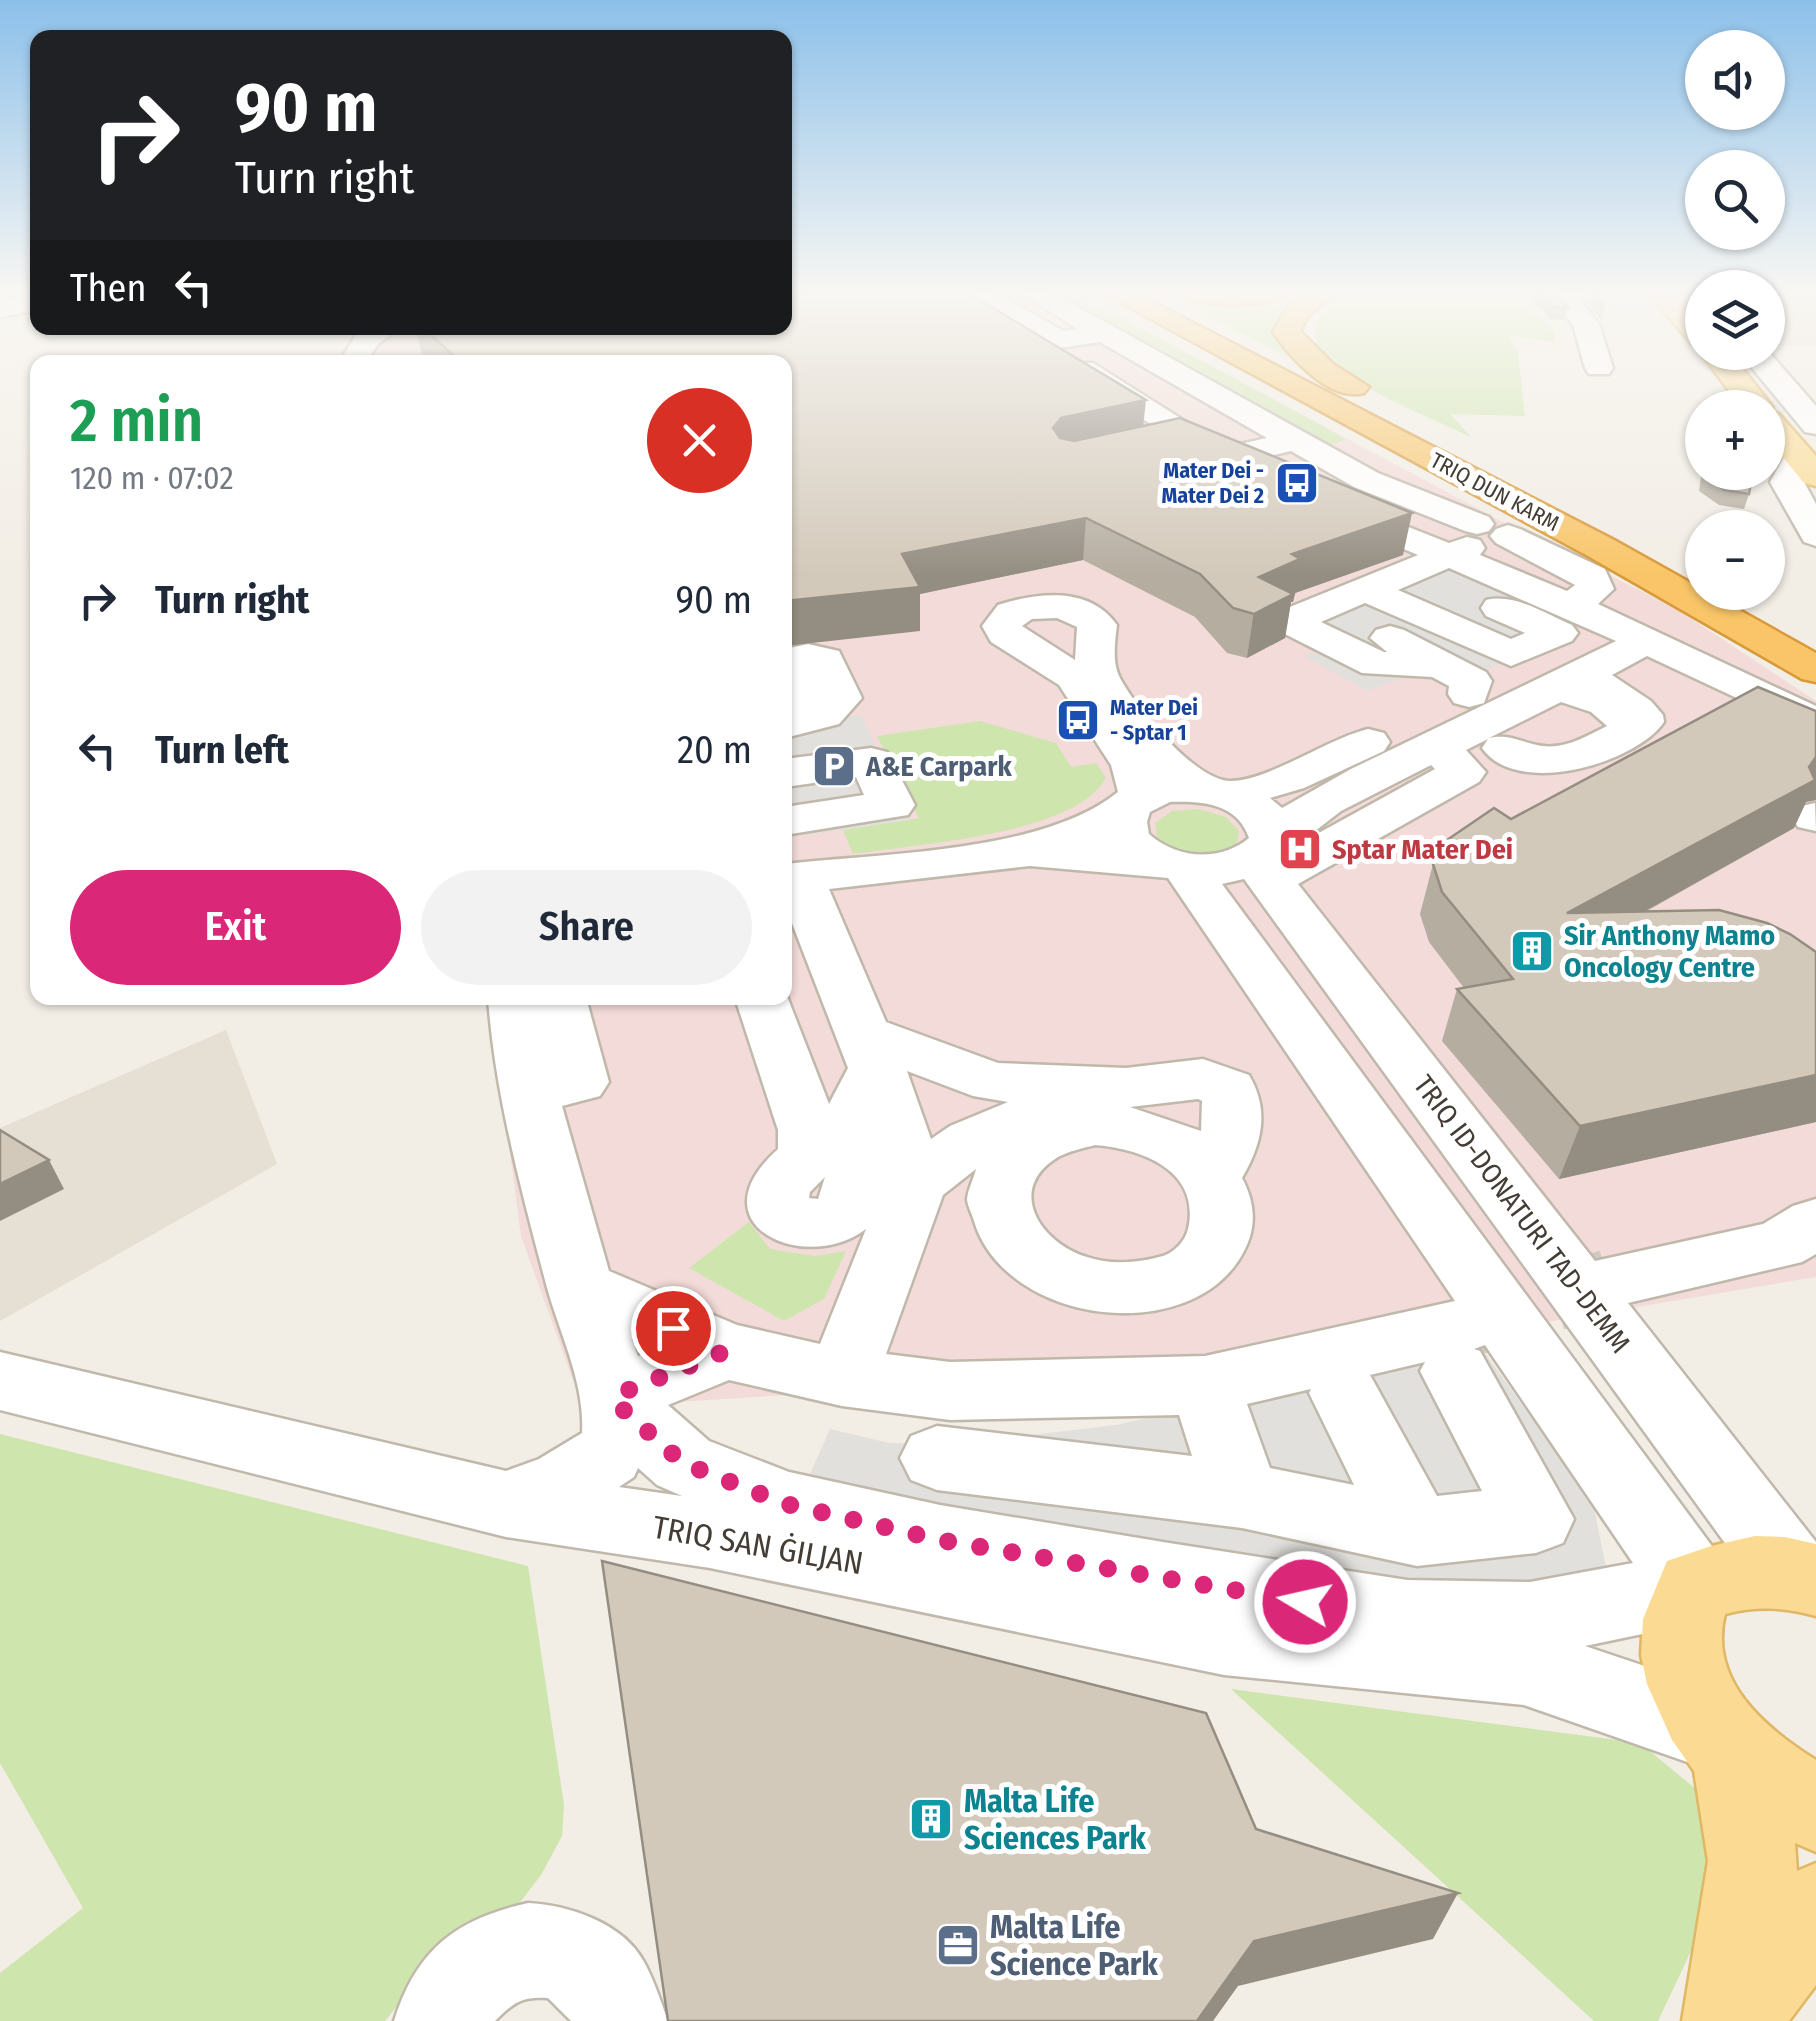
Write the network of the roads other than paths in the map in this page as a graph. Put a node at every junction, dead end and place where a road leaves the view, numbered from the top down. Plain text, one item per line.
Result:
1 (1100, 387) edge
2 (1131, 387) edge
3 (1201, 387) edge
4 (1261, 387) edge
5 (1274, 387) edge
6 (1333, 387) edge
7 (1356, 387) edge
8 (1362, 387) edge
9 (1787, 387) edge
10 (1386, 400) dead end
11 (1810, 412) edge
12 (1295, 441) junction
13 (1785, 441) edge
14 (1202, 446) junction
15 (1807, 468) edge
16 (1273, 481) edge
17 (1310, 497) edge
18 (1499, 521) junction
19 (1816, 535) edge
20 (1657, 552) junction
21 (1432, 564) junction
22 (1685, 573) edge
23 (1685, 583) edge
24 (1368, 590) junction
25 (1729, 610) edge
26 (1734, 610) edge
27 (1745, 610) edge
28 (1584, 612) junction
29 (1094, 624) junction
30 (1018, 640) junction
31 (1648, 640) junction
32 (1816, 647) edge
33 (792, 663) edge
34 (792, 663) edge
35 (1816, 670) edge
36 (1535, 683) junction
37 (1816, 689) edge
38 (792, 712) edge
39 (1816, 722) edge
40 (792, 724) edge
41 (1629, 731) junction
42 (1504, 748) dead end
43 (792, 765) edge
44 (792, 785) edge
45 (1214, 791) junction
46 (1136, 801) junction
47 (799, 819) edge
48 (1030, 851) junction
49 (1269, 856) junction
50 (1174, 865) junction
51 (806, 876) edge
52 (808, 956) edge
53 (516, 1005) edge
54 (562, 1005) edge
55 (764, 1005) edge
56 (870, 1050) junction
57 (529, 1093) junction
58 (916, 1182) junction
59 (1816, 1223) edge
60 (1609, 1282) tunnel mouth
61 (580, 1287) junction
62 (726, 1351) junction
63 (842, 1377) junction
64 (0, 1381) edge
65 (1205, 1385) junction
66 (1344, 1393) dead end
67 (617, 1400) junction
68 (936, 1458) dead end
69 (683, 1463) junction
70 (1242, 1495) junction
71 (506, 1504) junction
72 (1417, 1532) junction
73 (710, 1534) junction
74 (1804, 1576) edge
75 (1688, 1605) junction
76 (1524, 1666) junction
77 (1723, 1742) junction
78 (1816, 1808) edge
79 (1816, 1908) edge
80 (1731, 2020) edge
81 (442, 2021) edge
82 (620, 2021) edge

1 - 14 street
2 - 14 street
3 - 12 street
4 - 18 highway
5 - 18 highway, TRIQ DUN KARM
6 - 20 highway, TRIQ DUN KARM
7 - 20 highway
8 - 10 highway
9 - 11 street
12 - 14 street
12 - 18 street
13 - 15 main road
14 - 16 street
14 - 21 street
15 - 19 street
17 - 21 street
18 - 23 highway, TRIQ DUN KARM
18 - 28 street
20 - 22 highway, TRIQ DUN KARM
21 - 24 street
21 - 24 street
21 - 28 street
24 - 36 street
25 - 37 highway
26 - 35 highway, TRIQ DUN KARM
27 - 32 highway, TRIQ DUN KARM
28 - 31 street
28 - 36 street
29 - 30 street
29 - 30 street
29 - 45 street, TRIQ ID-DONATURI TAD-DEMM
30 - 46 street
31 - 36 street
31 - 39 street
33 - 38 street
34 - 40 street
36 - 41 street
36 - 41 street
36 - 45 street
36 - 49 street
41 - 42 street
43 - 47 street
44 - 47 street
45 - 46 street
45 - 49 street, TRIQ ID-DONATURI TAD-DEMM
46 - 48 street
46 - 50 street
47 - 51 street
48 - 50 street
48 - 51 street
49 - 50 street
49 - 74 street, TRIQ ID-DONATURI TAD-DEMM
50 - 75 street
51 - 52 street
52 - 56 street
53 - 57 street
54 - 57 street
55 - 56 street
56 - 58 street
56 - 58 street
57 - 61 street
58 - 63 street
59 - 60 street
61 - 62 street
61 - 67 street
62 - 63 street
62 - 67 street
63 - 65 street
64 - 71 street, TRIQ SAN ĠILJAN
65 - 70 street
65 - 72 street
66 - 72 street
67 - 69 street
67 - 71 street
68 - 70 street
69 - 73 street
69 - 75 street
70 - 72 street
71 - 73 street, TRIQ SAN ĠILJAN
73 - 76 street, TRIQ SAN ĠILJAN
74 - 75 main road
75 - 76 street, TRIQ SAN ĠILJAN
75 - 77 main road
76 - 77 street, TRIQ SAN ĠILJAN
77 - 78 main road
77 - 80 main road
79 - 80 main road
81 - 82 street

